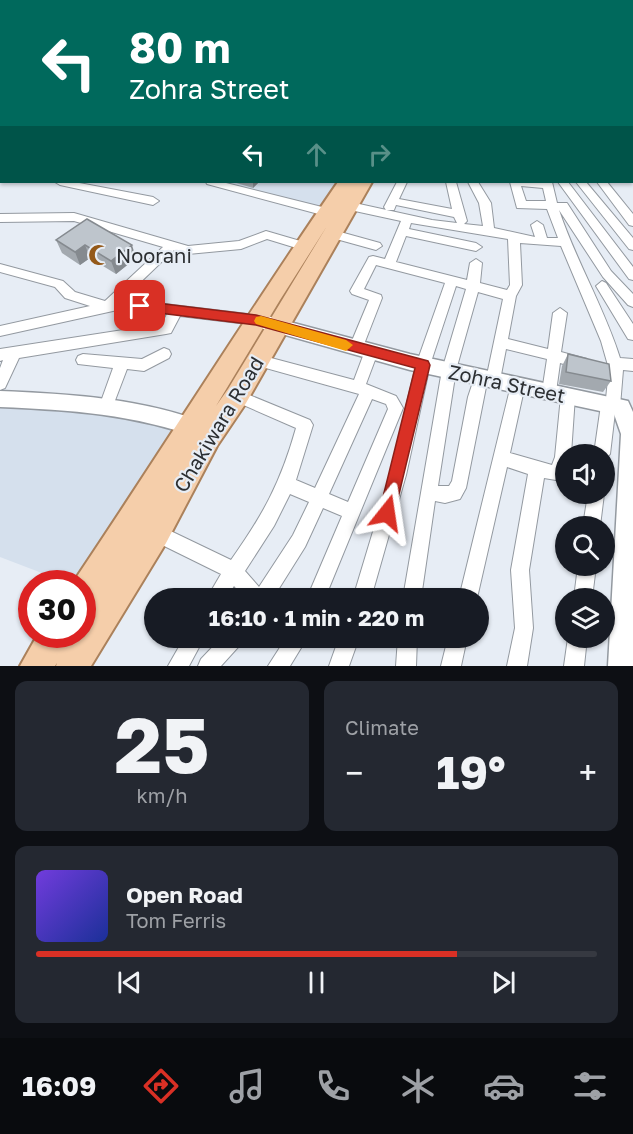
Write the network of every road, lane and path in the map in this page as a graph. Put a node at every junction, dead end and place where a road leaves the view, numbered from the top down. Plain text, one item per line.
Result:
1 (65, 183) edge
2 (216, 183) edge
3 (362, 183) edge
4 (401, 183) edge
5 (449, 183) edge
6 (474, 183) edge
7 (515, 183) edge
8 (547, 183) edge
9 (564, 183) edge
10 (583, 183) edge
11 (603, 183) edge
12 (153, 201) dead end
13 (392, 201) junction
14 (552, 206) junction
15 (338, 207) edge
16 (386, 214) junction
17 (460, 214) junction
18 (631, 216) edge
19 (0, 218) edge
20 (407, 219) junction
21 (537, 225) dead end
22 (461, 228) junction
23 (489, 230) junction
24 (402, 231) junction
25 (514, 238) junction
26 (542, 242) junction
27 (563, 242) junction
28 (172, 245) junction
29 (303, 246) junction
30 (376, 246) dead end
31 (633, 246) edge
32 (389, 264) junction
33 (0, 268) edge
34 (633, 276) edge
35 (452, 281) junction
36 (473, 286) junction
37 (602, 286) dead end
38 (510, 296) junction
39 (633, 302) edge
40 (107, 307) junction
41 (176, 311) junction
42 (560, 313) dead end
43 (267, 322) junction
44 (0, 331) edge
45 (633, 335) edge
46 (500, 342) junction
47 (363, 350) junction
48 (7, 353) edge
49 (164, 354) dead end
50 (554, 356) junction
51 (82, 360) dead end
52 (256, 360) junction
53 (122, 364) junction
54 (423, 365) junction
55 (633, 365) edge
56 (615, 367) junction
57 (449, 370) junction
58 (487, 378) junction
59 (0, 384) edge
60 (518, 385) junction
61 (363, 389) junction
62 (558, 394) junction
63 (237, 396) junction
64 (0, 399) edge
65 (106, 407) junction
66 (619, 407) edge
67 (201, 429) junction
68 (606, 444) edge
69 (632, 456) edge
70 (502, 458) junction
71 (537, 470) junction
72 (286, 484) junction
73 (428, 492) junction
74 (319, 498) junction
75 (352, 512) junction
76 (156, 533) junction
77 (630, 534) edge
78 (232, 570) junction
79 (96, 575) edge
80 (629, 585) edge
81 (222, 588) edge
82 (248, 588) edge
83 (269, 588) edge
84 (320, 588) edge
85 (365, 588) edge
86 (414, 588) edge
87 (470, 588) edge
88 (628, 623) edge
89 (48, 648) edge
90 (188, 648) edge
91 (224, 648) edge
92 (287, 648) edge
93 (345, 648) edge
94 (407, 648) edge
95 (456, 648) edge
96 (577, 648) edge
97 (36, 666) edge
98 (72, 666) edge
99 (178, 666) edge
100 (208, 666) edge
101 (278, 666) edge
102 (339, 666) edge
103 (406, 666) edge
104 (451, 666) edge
105 (517, 666) edge
106 (574, 666) edge
107 (621, 666) edge

1 - 12 street
2 - 15 street
3 - 15 main road, Chakiwara Road
4 - 13 street
5 - 17 street
6 - 23 street
7 - 14 street
8 - 14 street
9 - 34 street
10 - 31 street
11 - 18 street
13 - 16 street
13 - 17 street
14 - 27 street
14 - 39 street
15 - 16 street
15 - 29 main road, Chakiwara Road
15 - 30 street
15 - 43 main road, Chakiwara Road
16 - 20 street
17 - 22 street
19 - 28 street
20 - 22 street
20 - 24 street
21 - 26 street
22 - 23 street
23 - 25 street
24 - 32 street
24 - 36 street
25 - 26 street
25 - 38 street
26 - 27 street
27 - 56 street
28 - 29 street
28 - 40 street
29 - 43 main road, Chakiwara Road
32 - 35 street
32 - 47 street
33 - 40 street
35 - 36 street
35 - 54 street
36 - 38 street
36 - 57 street
37 - 45 street
38 - 46 street
40 - 41 street
40 - 44 street
41 - 43 street
41 - 48 street
42 - 50 street
43 - 47 street, Zohra Street
43 - 52 main road, Chakiwara Road
43 - 67 main road, Chakiwara Road
46 - 50 street
46 - 58 street
47 - 54 street, Zohra Street
47 - 61 street
48 - 59 street
49 - 53 street
50 - 56 street
50 - 62 street
51 - 53 street
52 - 61 street
52 - 63 main road, Chakiwara Road
53 - 65 street
54 - 57 street, Zohra Street
54 - 85 street
55 - 56 street
56 - 66 street
57 - 58 street, Zohra Street
57 - 73 street
58 - 60 street, Zohra Street
58 - 73 street
60 - 62 street, Zohra Street
60 - 70 street
61 - 74 street
61 - 75 street
62 - 66 street, Zohra Street
62 - 71 street
63 - 67 main road, Chakiwara Road
63 - 72 street
64 - 65 street
65 - 67 street
66 - 68 street
66 - 69 street
67 - 76 main road, Chakiwara Road
67 - 79 main road, Chakiwara Road
69 - 77 street
70 - 71 street
70 - 87 street
71 - 105 street
72 - 74 street
72 - 78 street
73 - 86 street
74 - 75 street
74 - 83 street
75 - 84 street
76 - 78 street
76 - 98 main road, Chakiwara Road
77 - 80 street
78 - 81 street
78 - 82 street
80 - 88 street
88 - 107 street
89 - 97 main road
90 - 99 street
91 - 100 street
92 - 101 street
93 - 102 street
94 - 103 street
95 - 104 street
96 - 106 street

